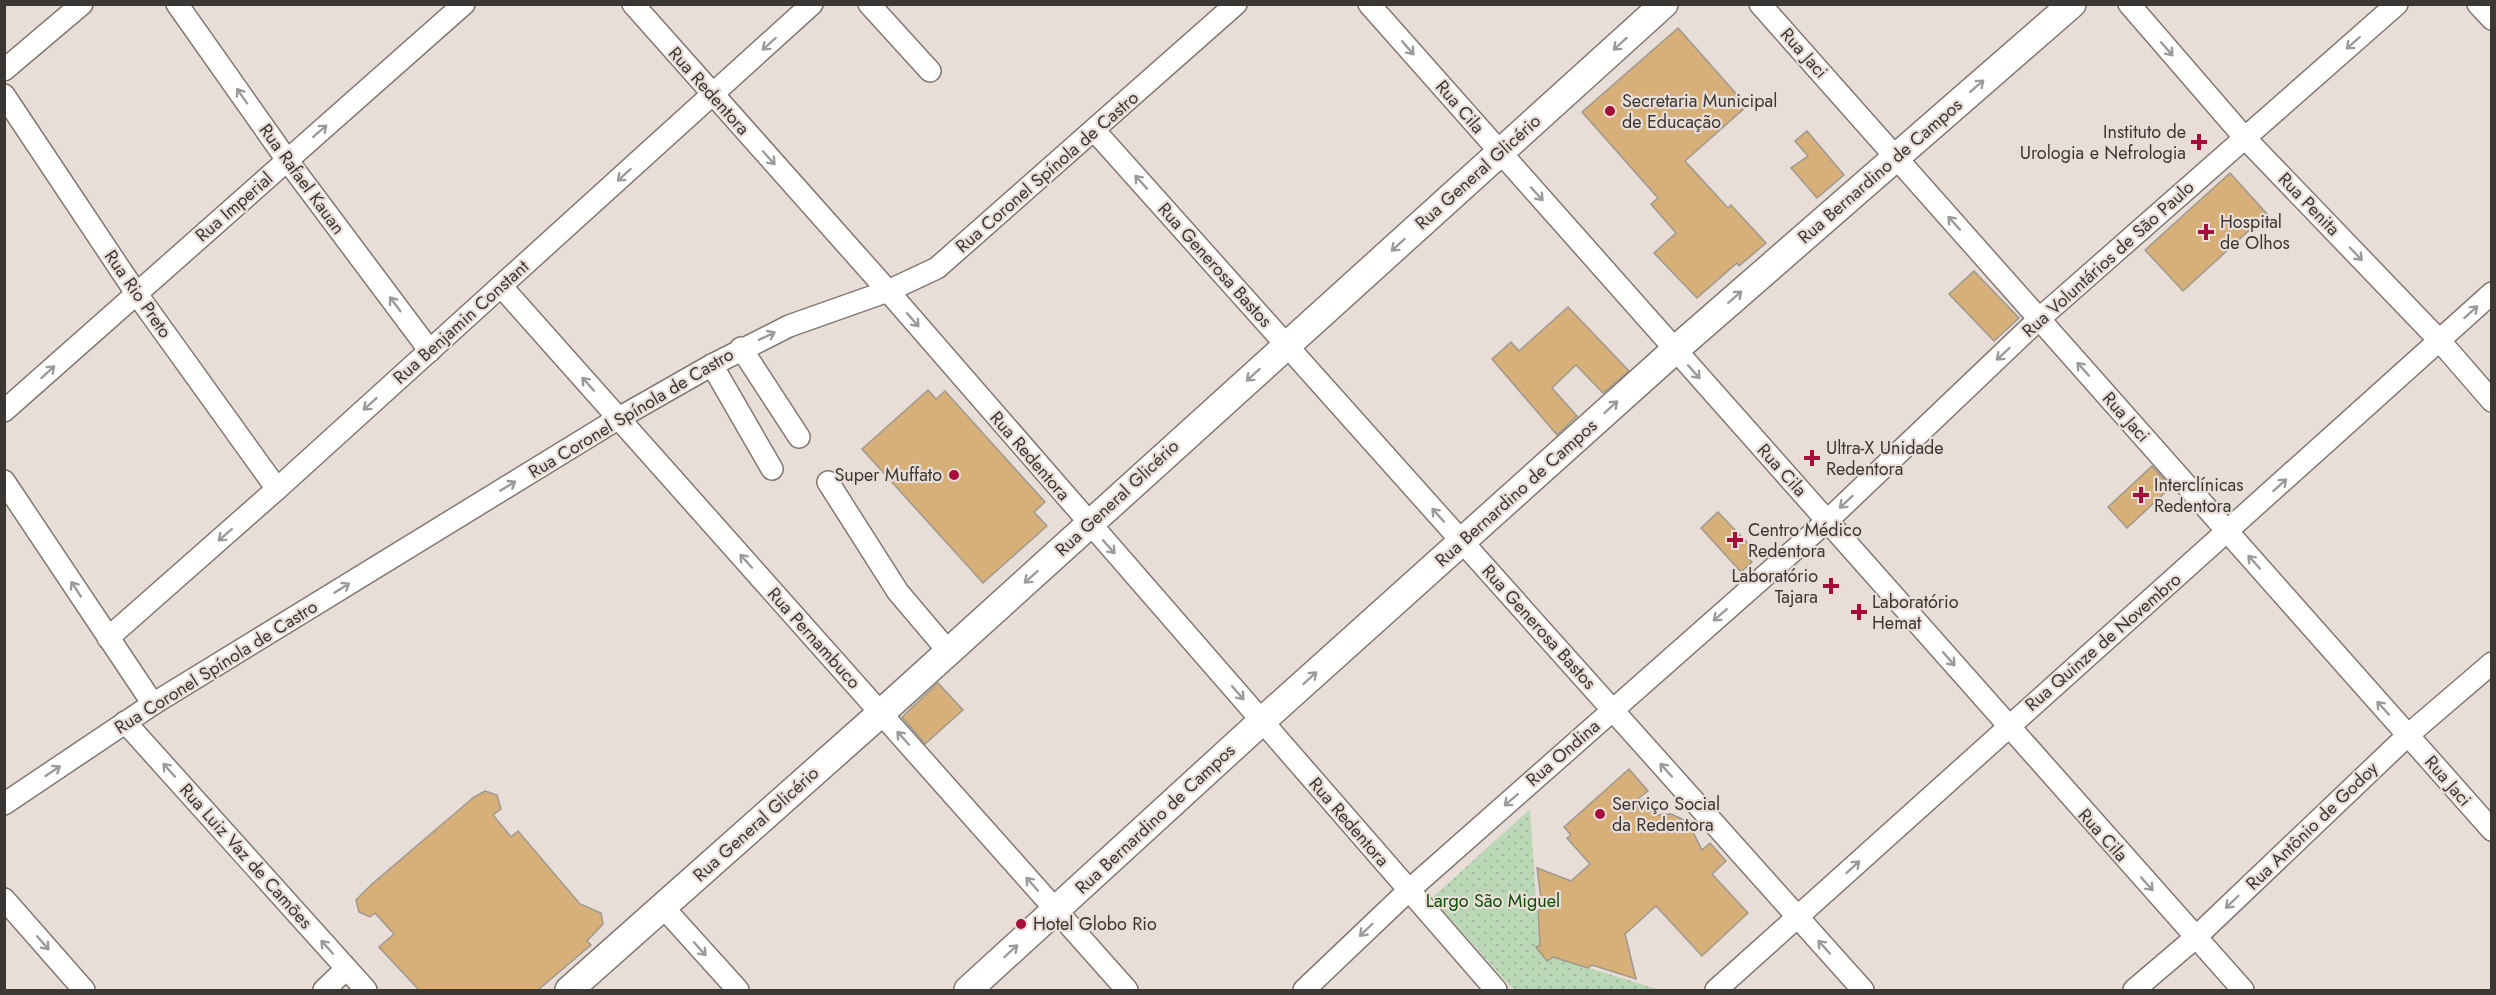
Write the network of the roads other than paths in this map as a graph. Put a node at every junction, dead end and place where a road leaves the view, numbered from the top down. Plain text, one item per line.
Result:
1 (82, 4) edge
2 (177, 4) edge
3 (464, 4) edge
4 (633, 4) edge
5 (812, 4) edge
6 (868, 4) edge
7 (1236, 4) edge
8 (1369, 4) edge
9 (1664, 4) edge
10 (1760, 4) edge
11 (2072, 4) edge
12 (2129, 4) edge
13 (2397, 4) edge
14 (2478, 4) edge
15 (2492, 19) edge
16 (4, 70) edge
17 (930, 71) dead end
18 (4, 95) edge
19 (712, 95) junction
20 (1094, 130) junction
21 (2244, 137) junction
22 (1500, 152) junction
23 (1895, 156) junction
24 (287, 160) junction
25 (501, 286) junction
26 (888, 291) junction
27 (136, 293) junction
28 (2492, 294) edge
29 (2039, 319) junction
30 (2439, 340) junction
31 (1286, 345) junction
32 (741, 348) junction
33 (1675, 350) junction
34 (430, 351) junction
35 (712, 364) junction
36 (2492, 401) edge
37 (4, 411) edge
38 (619, 418) junction
39 (799, 437) dead end
40 (772, 469) dead end
41 (4, 481) edge
42 (828, 482) dead end
43 (277, 489) junction
44 (1827, 521) junction
45 (1089, 525) junction
46 (2228, 532) junction
47 (1462, 541) junction
48 (108, 638) junction
49 (948, 651) junction
50 (2492, 663) edge
51 (153, 704) junction
52 (1612, 710) junction
53 (881, 713) junction
54 (1262, 721) junction
55 (125, 722) junction
56 (2007, 727) junction
57 (2408, 735) junction
58 (4, 804) edge
59 (2492, 830) edge
60 (1408, 891) junction
61 (4, 899) edge
62 (663, 907) junction
63 (1056, 911) junction
64 (1798, 917) junction
65 (2194, 938) junction
66 (346, 969) junction
67 (84, 990) edge
68 (324, 990) edge
69 (366, 990) edge
70 (569, 990) edge
71 (738, 990) edge
72 (968, 990) edge
73 (1127, 990) edge
74 (1304, 990) edge
75 (1496, 990) edge
76 (1716, 990) edge
77 (1863, 990) edge
78 (2134, 990) edge
79 (2243, 990) edge

1 - 16 street
24 -> 2 street, Rua Rafael Kauan
24 -> 3 street, Rua Imperial
4 - 19 street, Rua Redentora
5 -> 19 street, Rua Benjamin Constant
6 - 17 street
7 - 20 street, Rua Coronel Spínola de Castro
8 -> 22 street, Rua Cila
9 -> 22 street, Rua General Glicério
10 - 23 street, Rua Jaci
23 -> 11 street, Rua Bernardino de Campos
12 -> 21 street, Rua Penita
13 -> 21 street, Rua Voluntários de São Paulo
14 - 15 street
18 - 27 street, Rua Rio Preto
19 -> 25 street, Rua Benjamin Constant
19 -> 26 street, Rua Redentora
20 - 26 street, Rua Coronel Spínola de Castro
31 -> 20 street, Rua Generosa Bastos
21 - 29 street, Rua Voluntários de São Paulo
21 -> 30 street, Rua Penita
22 -> 31 street, Rua General Glicério
22 -> 33 street, Rua Cila
29 -> 23 street, Rua Jaci
33 -> 23 street, Rua Bernardino de Campos
24 - 27 street, Rua Imperial
34 -> 24 street, Rua Rafael Kauan
25 - 34 street, Rua Benjamin Constant
38 -> 25 street, Rua Pernambuco
32 -> 26 street, Rua Coronel Spínola de Castro
26 -> 45 street, Rua Redentora
37 -> 27 street, Rua Imperial
27 - 43 street, Rua Rio Preto
30 -> 28 street, Rua Quinze de Novembro
29 -> 44 street, Rua Voluntários de São Paulo
46 -> 29 street, Rua Jaci
30 - 36 street, Rua Penita
46 -> 30 street, Rua Quinze de Novembro
31 -> 45 street, Rua General Glicério
47 -> 31 street, Rua Generosa Bastos
32 - 35 street, Rua Coronel Spínola de Castro
32 - 39 street
33 -> 44 street, Rua Cila
47 -> 33 street, Rua Bernardino de Campos
34 -> 43 street, Rua Benjamin Constant
35 - 38 street, Rua Coronel Spínola de Castro
35 - 40 street
51 -> 38 street, Rua Coronel Spínola de Castro
53 -> 38 street, Rua Pernambuco
48 -> 41 street
42 - 49 street
43 -> 48 street, Rua Benjamin Constant
44 -> 52 street, Rua Ondina
44 -> 56 street, Rua Cila
45 -> 49 street, Rua General Glicério
45 -> 54 street, Rua Redentora
46 - 56 street, Rua Quinze de Novembro
57 -> 46 street, Rua Jaci
47 - 52 street, Rua Generosa Bastos
54 -> 47 street, Rua Bernardino de Campos
48 - 51 street
49 - 53 street, Rua General Glicério
50 - 57 street, Rua Antônio de Godoy
51 - 55 street, Rua Coronel Spínola de Castro
52 -> 60 street, Rua Ondina
64 -> 52 street, Rua Generosa Bastos
53 - 62 street, Rua General Glicério
63 -> 53 street, Rua Pernambuco
54 - 60 street, Rua Redentora
54 - 63 street, Rua Bernardino de Campos
58 -> 55 street, Rua Coronel Spínola de Castro
66 -> 55 street, Rua Luiz Vaz de Camões
64 -> 56 street, Rua Quinze de Novembro
56 -> 65 street, Rua Cila
57 - 59 street, Rua Jaci
57 -> 65 street, Rua Antônio de Godoy
60 -> 74 street, Rua Ondina
60 - 75 street, Rua Redentora
61 -> 67 street
62 - 70 street, Rua General Glicério
62 -> 71 street
72 -> 63 street, Rua Bernardino de Campos
63 - 73 street, Rua Pernambuco
64 - 76 street, Rua Quinze de Novembro
77 -> 64 street, Rua Generosa Bastos
65 - 78 street, Rua Antônio de Godoy
65 - 79 street, Rua Cila
66 - 68 street
66 - 69 street, Rua Luiz Vaz de Camões

